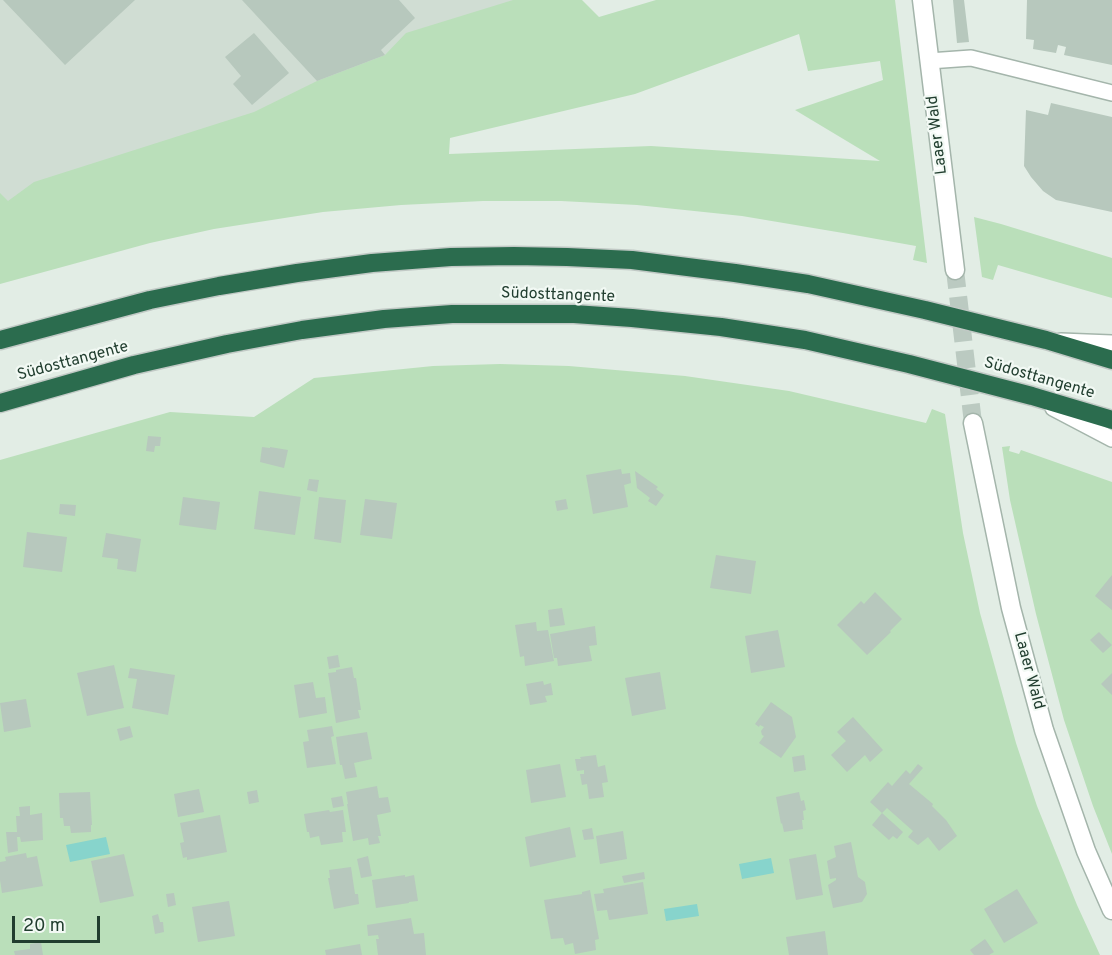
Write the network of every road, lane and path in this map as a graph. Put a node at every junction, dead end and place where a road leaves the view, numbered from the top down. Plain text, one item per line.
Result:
1 (921, 0) edge
2 (929, 61) junction
3 (1112, 93) edge
4 (955, 270) tunnel mouth
5 (0, 340) edge
6 (1046, 340) junction
7 (1112, 343) edge
8 (1112, 360) edge
9 (1032, 396) junction
10 (0, 403) edge
11 (1112, 420) edge
12 (973, 423) tunnel mouth
13 (1112, 439) edge
14 (1112, 910) edge

1 - 2 street, Laaer Wald
2 - 3 lane
2 - 4 street, Laaer Wald
5 - 6 highway
6 - 7 lane
6 - 8 highway
9 - 10 highway, Südosttangente
9 - 11 highway, Südosttangente
9 - 13 lane
12 - 14 street, Laaer Wald

